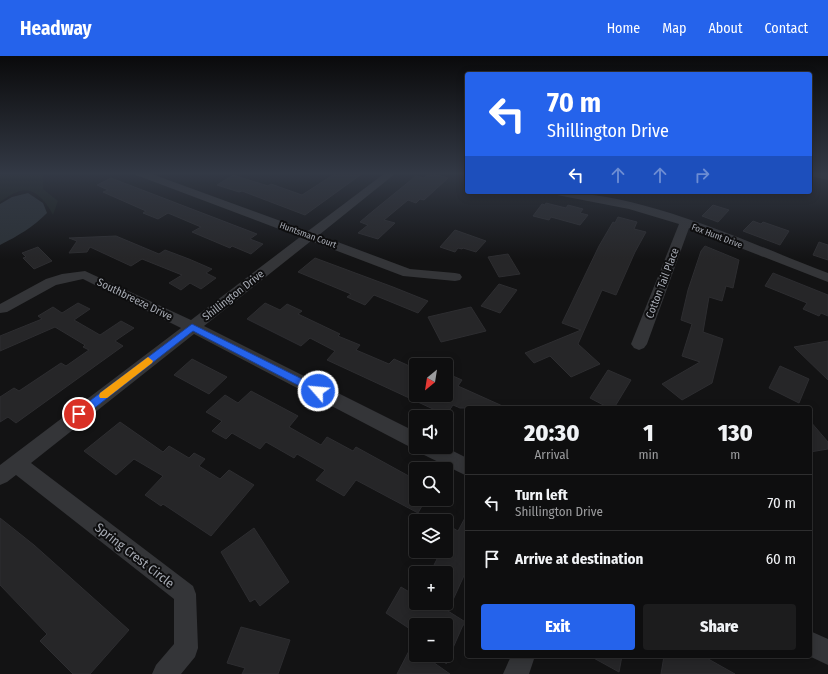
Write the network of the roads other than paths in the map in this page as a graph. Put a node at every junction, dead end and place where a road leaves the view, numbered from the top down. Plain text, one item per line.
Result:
1 (219, 202) edge
2 (353, 202) edge
3 (609, 202) edge
4 (685, 223) junction
5 (310, 235) junction
6 (455, 277) dead end
7 (828, 278) edge
8 (2, 309) dead end
9 (192, 327) junction
10 (639, 344) dead end
11 (409, 437) edge
12 (441, 454) edge
13 (465, 466) edge
14 (8, 469) edge
15 (812, 644) edge
16 (828, 653) edge
17 (522, 658) edge
18 (165, 674) edge
19 (516, 674) edge

1 - 5 street, Huntsman Court
2 - 5 street, Shillington Drive
3 - 4 street, Fox Hunt Drive
4 - 7 street, Fox Hunt Drive
4 - 10 street, Cotton Tail Place
5 - 6 street, Huntsman Court
5 - 9 street, Shillington Drive
8 - 9 street, Southbreeze Drive
9 - 11 street, Southbreeze Drive
9 - 14 street, Shillington Drive
12 - 13 street
14 - 18 street, Spring Crest Circle
15 - 16 street
17 - 19 street

